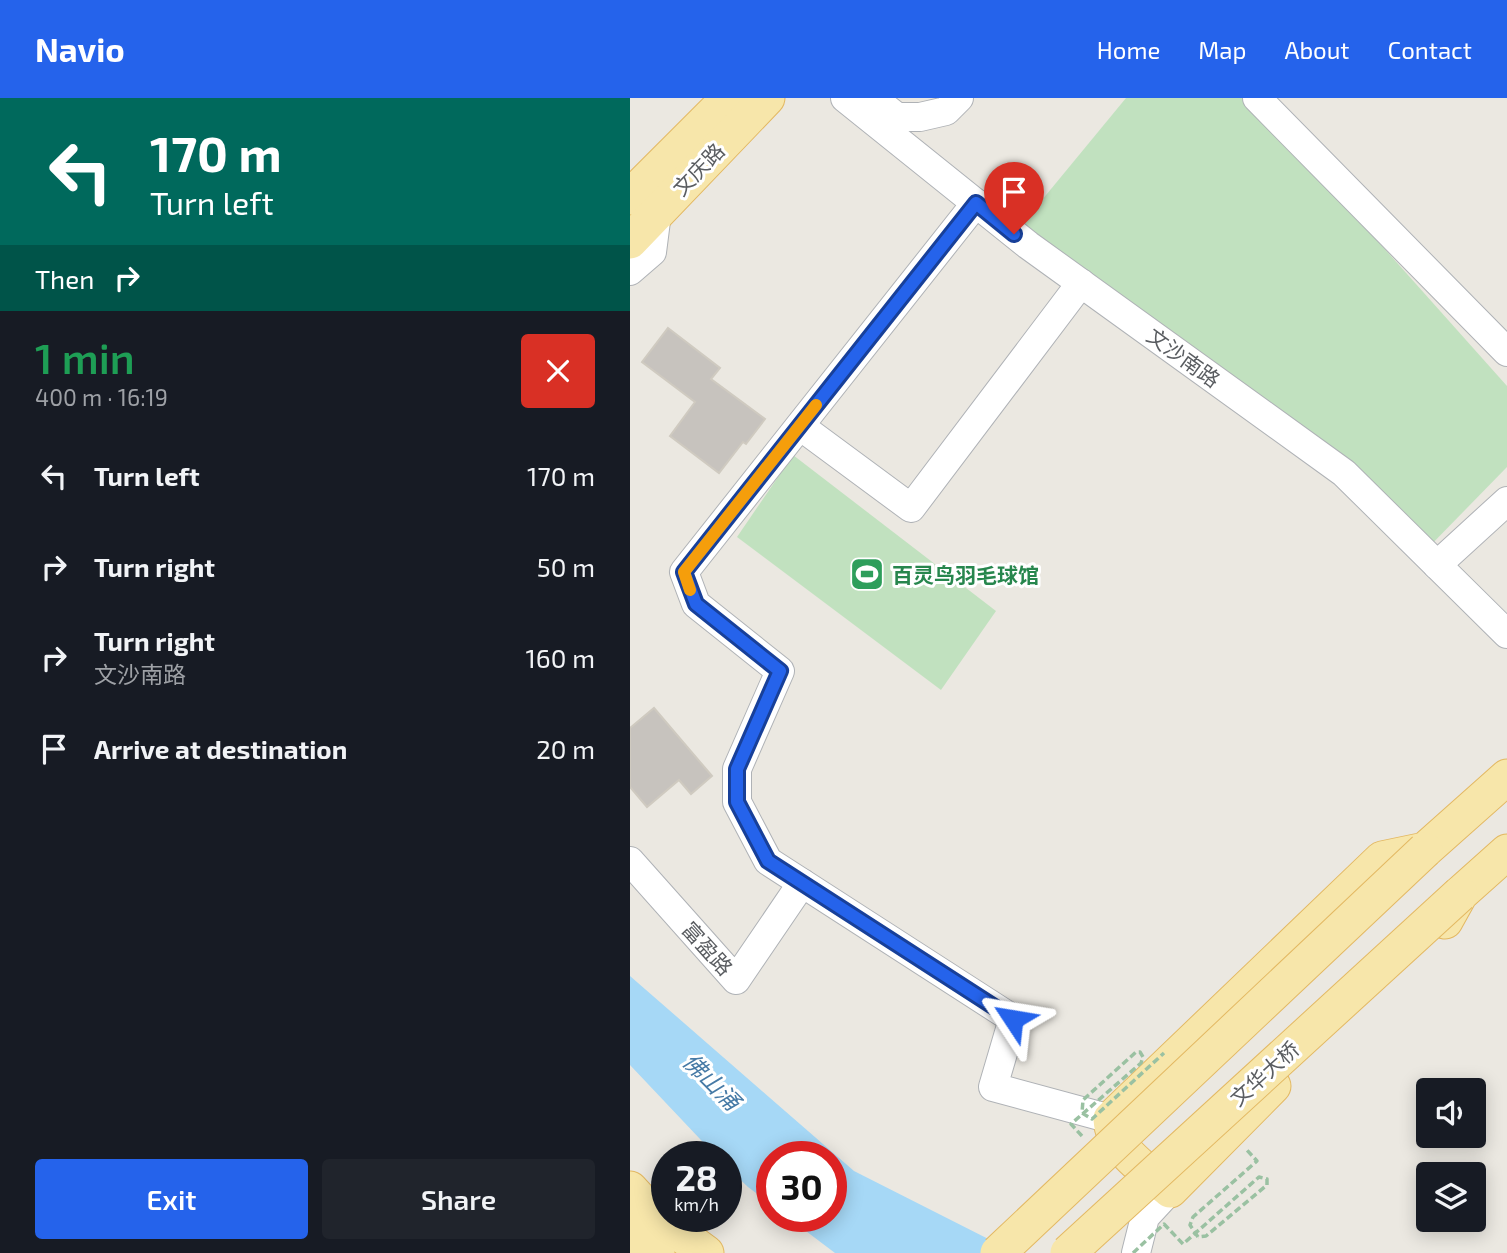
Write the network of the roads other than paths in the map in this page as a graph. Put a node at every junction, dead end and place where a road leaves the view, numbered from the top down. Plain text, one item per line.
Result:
1 (729, 98) edge
2 (767, 98) edge
3 (845, 98) edge
4 (873, 98) edge
5 (959, 98) edge
6 (1256, 98) edge
7 (976, 203) junction
8 (643, 205) edge
9 (630, 241) edge
10 (630, 271) edge
11 (1081, 283) junction
12 (1507, 352) edge
13 (800, 426) junction
14 (1507, 500) edge
15 (1437, 565) junction
16 (1507, 634) edge
17 (1507, 777) edge
18 (1425, 850) junction
19 (1507, 852) edge
20 (630, 862) edge
21 (802, 883) junction
22 (1460, 894) junction
23 (1099, 1130) junction
24 (630, 1189) edge
25 (1170, 1190) junction
26 (630, 1231) edge
27 (1066, 1249) edge
28 (657, 1253) edge
29 (706, 1253) edge
30 (998, 1253) edge
31 (1134, 1253) edge

1 - 8 main road, 文庆路
2 - 8 main road, 文庆路
3 - 7 street, 文沙南路
4 - 5 street
6 - 12 street
7 - 11 street, 文沙南路
7 - 13 street
8 - 9 main road, 文庆路
8 - 10 street
11 - 13 street
11 - 15 street, 文沙南路
13 - 21 street
14 - 15 street
15 - 16 street, 文沙南路
17 - 18 main road
18 - 23 main road
18 - 30 main road, bridge
19 - 22 main road, 文华大桥
20 - 21 street, 富盈路
21 - 23 street
22 - 25 main road
22 - 27 main road, 文华大桥, bridge
23 - 25 main road
24 - 29 main road
25 - 31 street
26 - 28 main road

